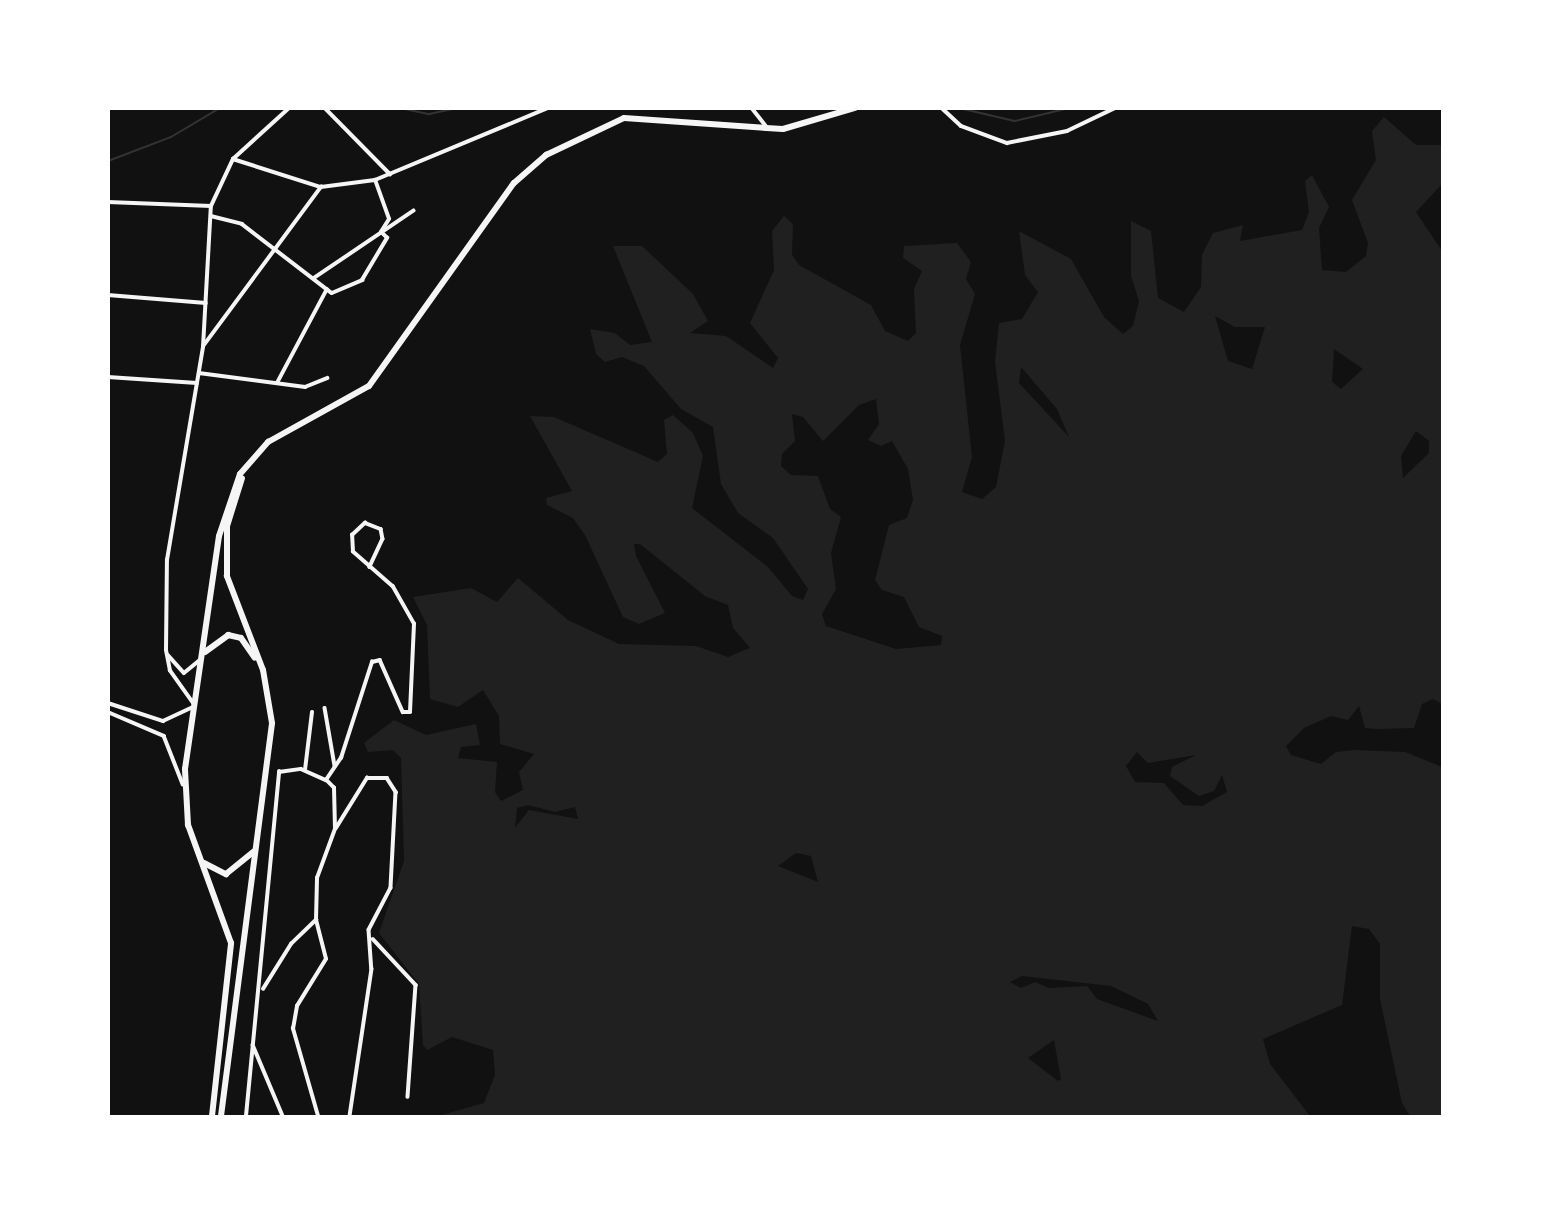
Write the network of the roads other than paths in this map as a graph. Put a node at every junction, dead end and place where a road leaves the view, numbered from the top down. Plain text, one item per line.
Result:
1 (289, 108) edge
2 (325, 108) edge
3 (548, 108) edge
4 (752, 108) edge
5 (843, 108) edge
6 (855, 108) edge
7 (942, 108) edge
8 (1115, 108) edge
9 (823, 120) junction
10 (766, 129) junction
11 (233, 159) junction
12 (391, 174) junction
13 (375, 180) junction
14 (321, 187) junction
15 (108, 202) edge
16 (211, 206) junction
17 (413, 211) dead end
18 (211, 216) junction
19 (381, 232) junction
20 (276, 248) junction
21 (314, 278) junction
22 (327, 289) junction
23 (108, 295) edge
24 (206, 303) junction
25 (203, 347) junction
26 (199, 373) junction
27 (108, 377) edge
28 (327, 378) dead end
29 (197, 383) junction
30 (277, 383) junction
31 (246, 465) junction
32 (370, 567) junction
33 (166, 650) junction
34 (201, 658) junction
35 (266, 679) junction
36 (108, 703) edge
37 (195, 706) junction
38 (325, 708) dead end
39 (108, 712) edge
40 (312, 712) dead end
41 (335, 766) junction
42 (305, 771) junction
43 (326, 780) junction
44 (185, 793) junction
45 (335, 828) junction
46 (255, 849) junction
47 (200, 859) junction
48 (316, 920) junction
49 (373, 939) junction
50 (261, 998) junction
51 (253, 1044) junction
52 (408, 1097) dead end
53 (212, 1116) edge
54 (221, 1116) edge
55 (246, 1116) edge
56 (283, 1116) edge
57 (318, 1116) edge
58 (350, 1116) edge

1 - 11 street
2 - 12 street
3 - 12 street
4 - 10 street
5 - 9 highway
6 - 9 highway
7 - 8 street
9 - 10 highway
10 - 31 highway
11 - 14 street
11 - 16 street
12 - 13 street
13 - 14 street
13 - 19 street
14 - 20 street
15 - 16 street
16 - 18 street
17 - 19 street
18 - 20 street
18 - 24 street
19 - 21 street
19 - 22 street
20 - 21 street
20 - 25 street
21 - 22 street
22 - 30 street
23 - 24 street
24 - 25 street
25 - 26 street
26 - 29 street
26 - 30 street
27 - 29 street
28 - 30 street
29 - 33 street
31 - 34 highway
31 - 35 highway
32 - 32 street
32 - 41 street
33 - 34 street
33 - 37 street
34 - 35 highway
34 - 37 highway
35 - 46 highway
36 - 37 street
37 - 44 highway
38 - 41 street
39 - 44 street
40 - 42 street
41 - 43 street
42 - 43 street
42 - 50 street
43 - 45 street
44 - 47 highway
45 - 48 street
45 - 49 street
46 - 47 highway
46 - 54 highway
47 - 53 highway
48 - 50 street
48 - 57 street
49 - 52 street
49 - 58 street
50 - 51 street
51 - 55 street
51 - 56 street

